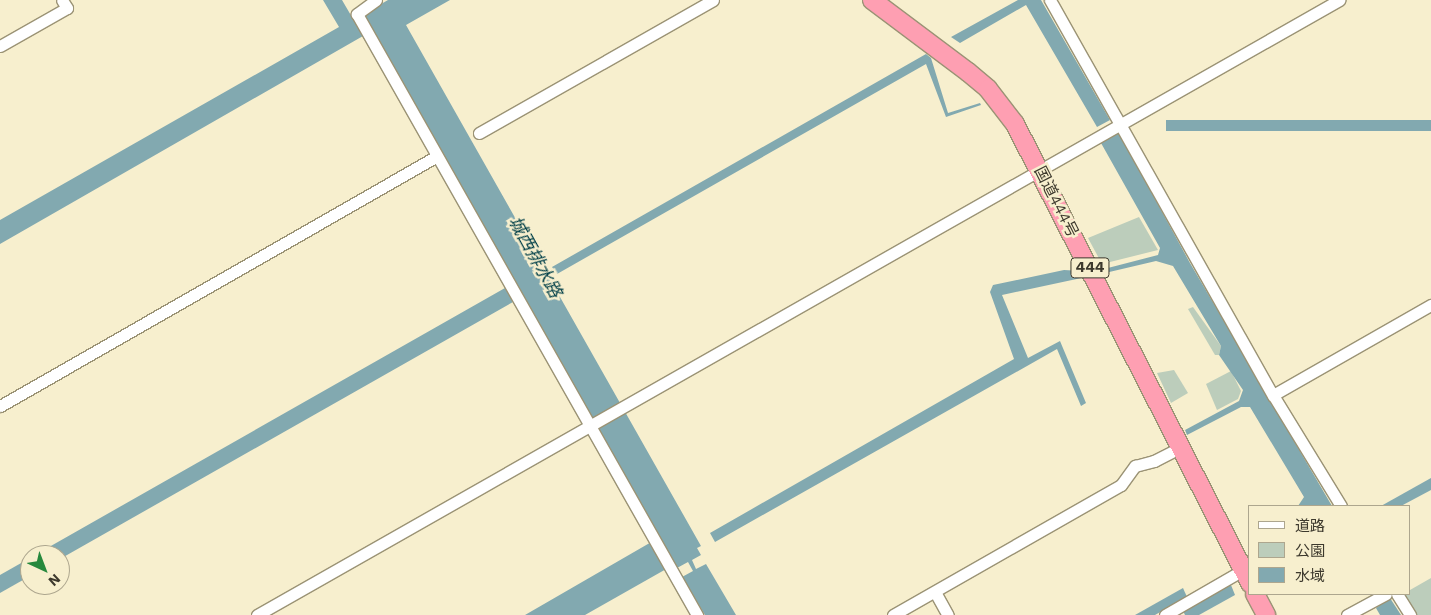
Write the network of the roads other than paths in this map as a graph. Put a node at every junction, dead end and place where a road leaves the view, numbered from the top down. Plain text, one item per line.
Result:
1 (62, 0) edge
2 (376, 0) edge
3 (713, 0) edge
4 (872, 0) edge
5 (1050, 0) edge
6 (1339, 0) edge
7 (0, 46) edge
8 (1121, 124) junction
9 (479, 133) dead end
10 (437, 156) junction
11 (1040, 171) junction
12 (1431, 305) edge
13 (1273, 395) junction
14 (1, 403) edge
15 (592, 424) junction
16 (1182, 447) junction
17 (1339, 505) edge
18 (1247, 577) edge
19 (934, 592) junction
20 (1256, 595) edge
21 (1384, 595) edge
22 (1397, 595) edge
23 (257, 615) edge
24 (697, 615) edge
25 (892, 615) edge
26 (948, 615) edge
27 (1165, 615) edge
28 (1266, 615) edge
29 (1347, 615) edge
30 (1410, 615) edge

1 - 7 street
2 - 10 street
3 - 9 street
4 - 11 highway, 国道444号 / 444
5 - 8 street
6 - 8 street
8 - 11 street
8 - 13 street
10 - 14 street
10 - 15 street
11 - 15 street
11 - 16 highway, 国道444号 / 444
12 - 13 street
13 - 17 street
15 - 23 street
15 - 24 street
16 - 18 highway, 国道444号 / 444
16 - 19 street
18 - 27 street
19 - 25 street
19 - 26 street
20 - 28 highway
21 - 29 street
22 - 30 street

